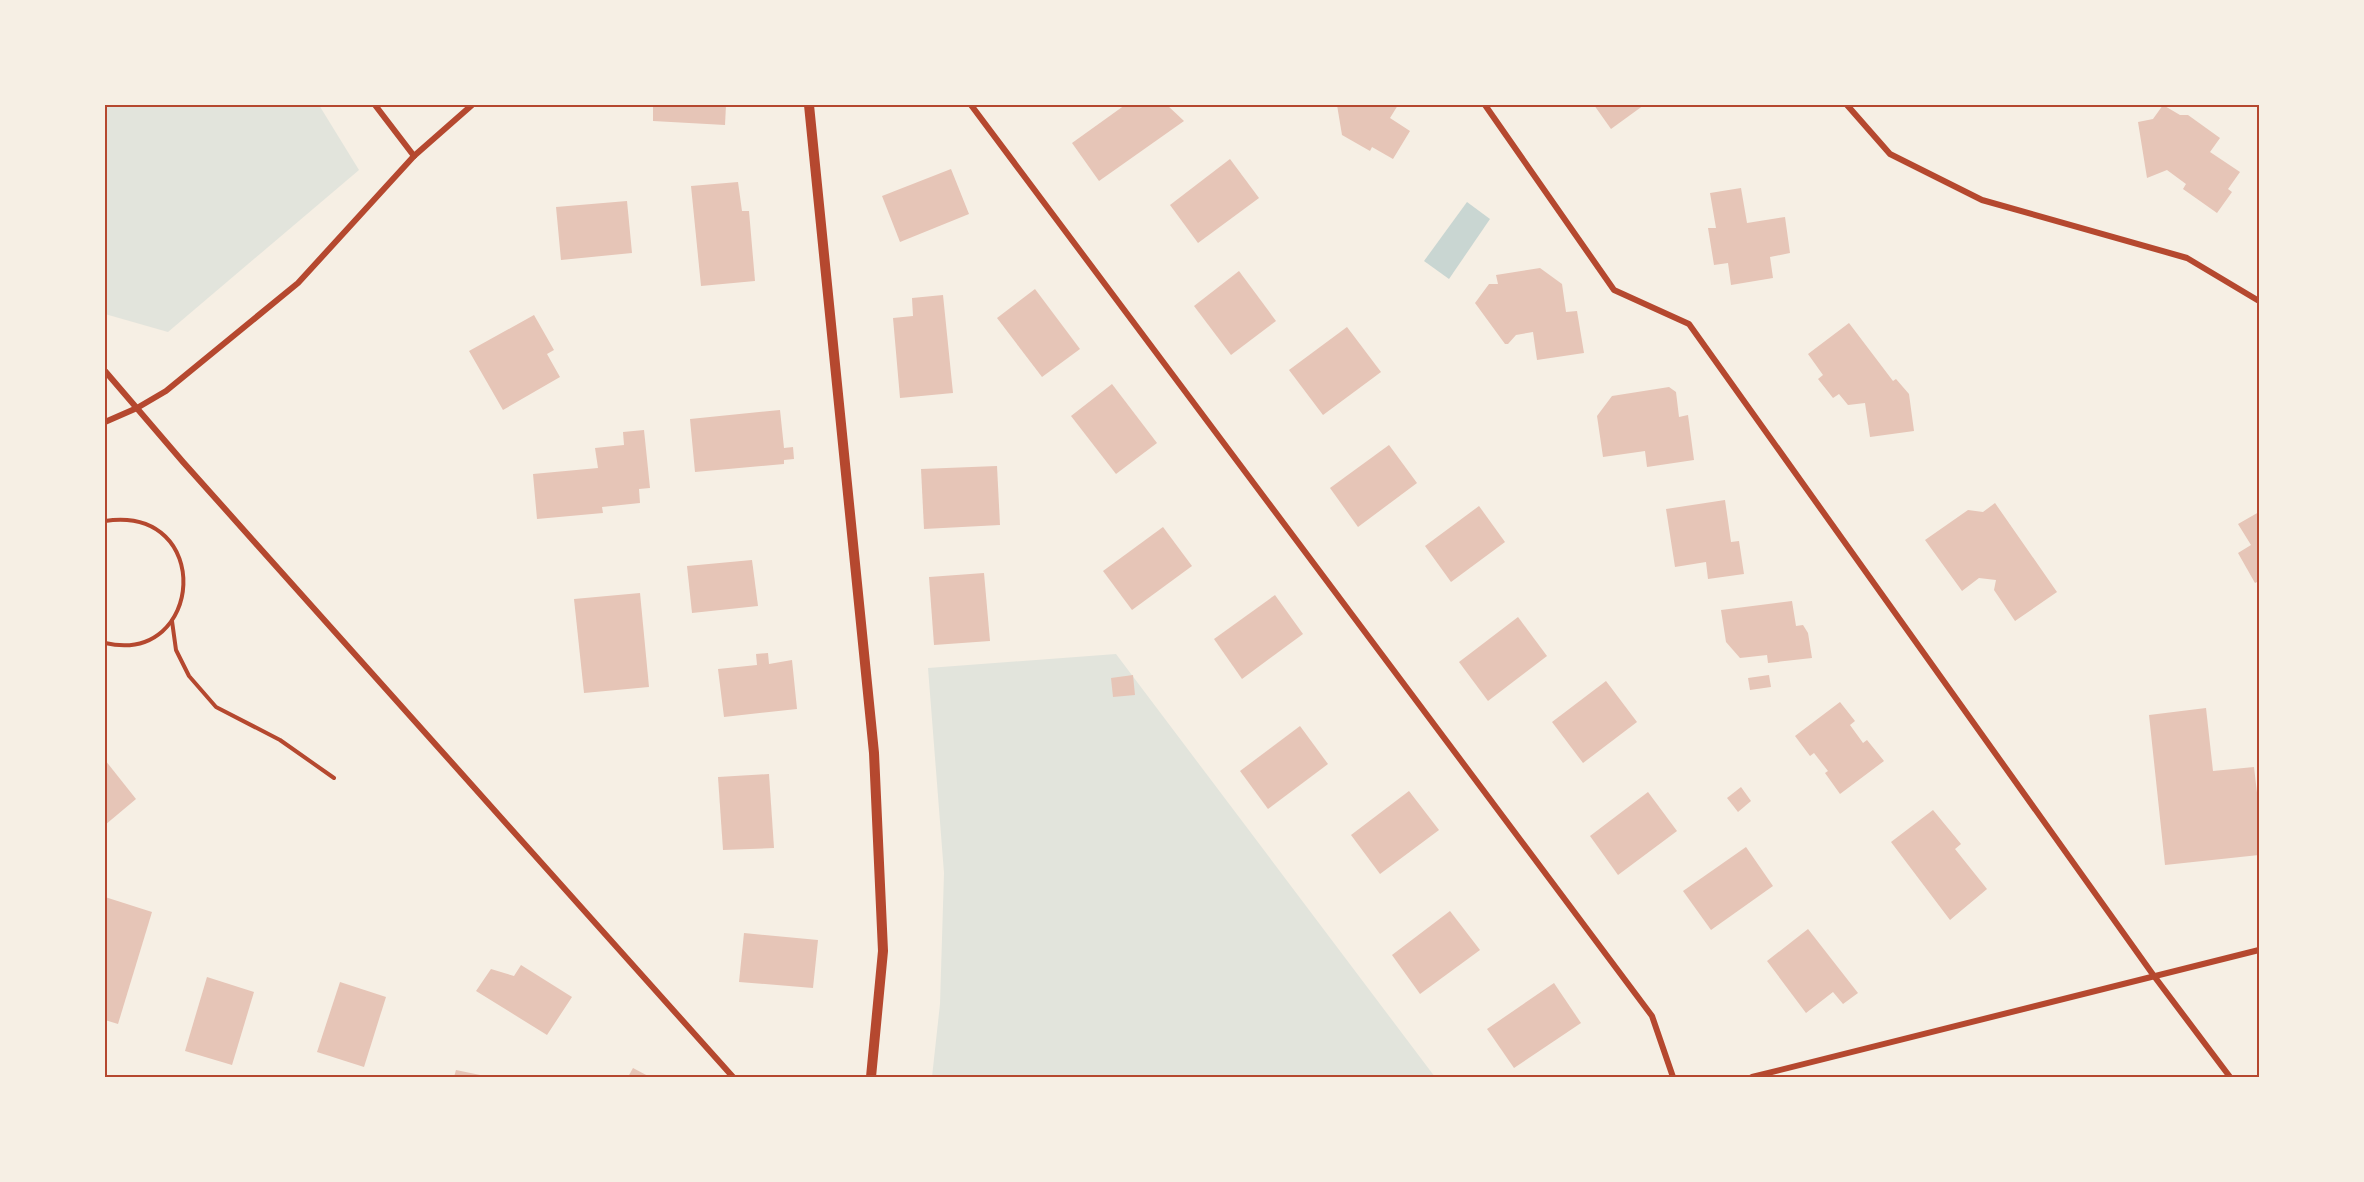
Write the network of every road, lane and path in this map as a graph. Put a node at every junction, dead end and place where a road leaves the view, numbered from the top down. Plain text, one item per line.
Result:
1 (375, 105) edge
2 (472, 105) edge
3 (809, 105) edge
4 (971, 105) edge
5 (1485, 105) edge
6 (1847, 105) edge
7 (414, 156) junction
8 (2259, 301) edge
9 (105, 371) edge
10 (137, 408) junction
11 (105, 422) edge
12 (105, 521) edge
13 (172, 621) junction
14 (105, 643) edge
15 (334, 778) dead end
16 (2259, 950) edge
17 (2154, 976) junction
18 (733, 1077) edge
19 (871, 1077) edge
20 (1673, 1077) edge
21 (1752, 1077) edge
22 (2230, 1077) edge

1 - 7 street
2 - 7 street
3 - 19 street
4 - 20 street
5 - 17 street
6 - 8 street
7 - 10 street
9 - 10 street
10 - 11 street
10 - 18 street
12 - 13 path
13 - 14 path
13 - 15 path
16 - 17 street
17 - 21 street
17 - 22 street

